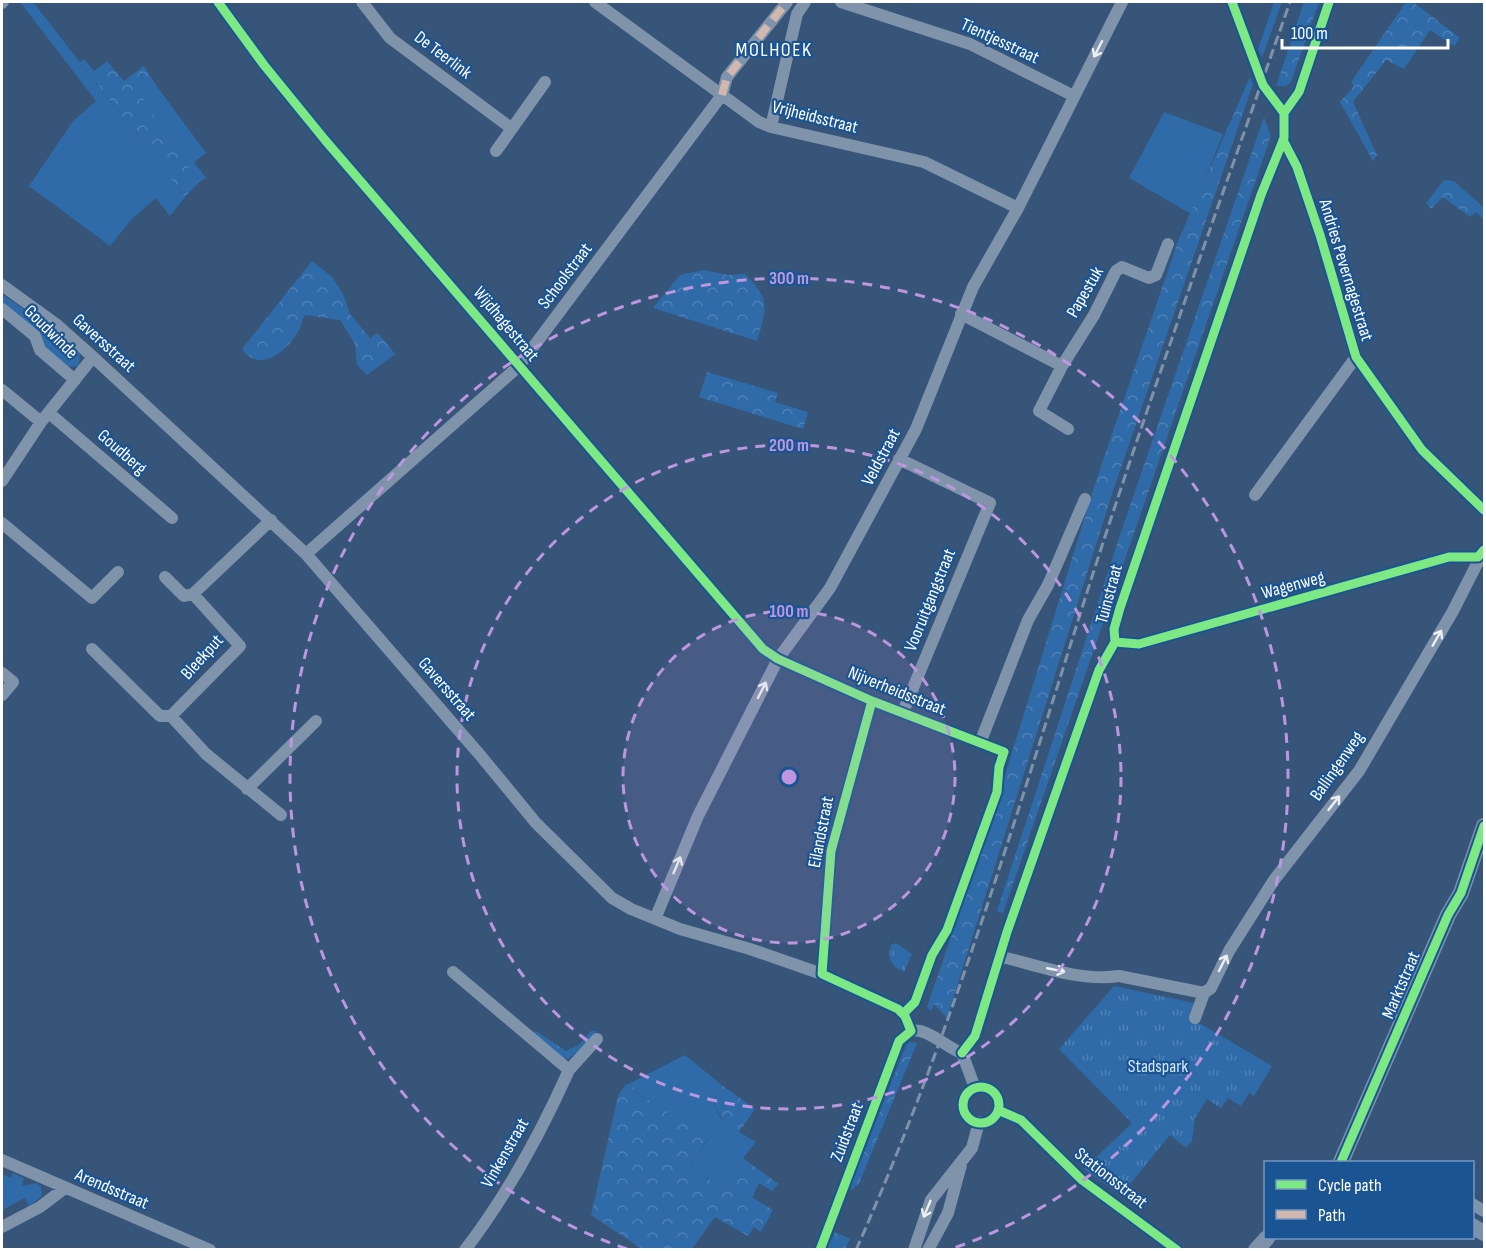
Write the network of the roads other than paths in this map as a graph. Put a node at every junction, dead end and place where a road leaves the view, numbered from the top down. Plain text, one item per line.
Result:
1 (218, 2) edge
2 (362, 2) edge
3 (595, 2) edge
4 (787, 2) edge
5 (805, 2) edge
6 (841, 2) edge
7 (1122, 2) edge
8 (1232, 2) edge
9 (1329, 2) edge
10 (545, 82) dead end
11 (722, 95) junction
12 (1074, 96) junction
13 (1284, 113) junction
14 (771, 127) junction
15 (511, 128) junction
16 (1283, 140) junction
17 (495, 151) dead end
18 (1018, 208) junction
19 (1168, 244) dead end
20 (2, 285) edge
21 (2, 309) edge
22 (961, 314) junction
23 (93, 357) junction
24 (1356, 357) junction
25 (519, 366) junction
26 (1062, 366) junction
27 (75, 380) junction
28 (4, 393) edge
29 (45, 417) junction
30 (1068, 429) dead end
31 (899, 459) junction
32 (2, 481) edge
33 (1255, 495) dead end
34 (1085, 498) dead end
35 (1485, 510) edge
36 (172, 518) dead end
37 (271, 520) junction
38 (2, 523) edge
39 (306, 554) junction
40 (1481, 554) edge
41 (118, 572) dead end
42 (165, 577) dead end
43 (193, 594) junction
44 (1115, 642) junction
45 (92, 650) dead end
46 (778, 659) junction
47 (2, 673) edge
48 (2, 695) edge
49 (872, 701) junction
50 (903, 712) junction
51 (171, 716) junction
52 (316, 721) dead end
53 (980, 743) junction
54 (1004, 752) dead end
55 (246, 789) junction
56 (281, 815) dead end
57 (1485, 826) edge
58 (655, 919) junction
59 (999, 956) junction
60 (453, 972) dead end
61 (822, 974) junction
62 (1204, 993) junction
63 (1195, 1018) dead end
64 (911, 1032) junction
65 (597, 1039) dead end
66 (962, 1053) junction
67 (569, 1070) junction
68 (975, 1088) junction
69 (998, 1110) junction
70 (979, 1122) junction
71 (2, 1160) edge
72 (1344, 1161) edge
73 (961, 1164) junction
74 (65, 1188) junction
75 (2, 1227) edge
76 (1267, 1239) edge
77 (208, 1249) edge
78 (465, 1250) edge
79 (820, 1250) edge
80 (914, 1250) edge
81 (928, 1250) edge
82 (1177, 1250) edge
83 (1256, 1250) edge

1 - 25 street, Wijdhagestraat
2 - 15 street, De Teerlink
3 - 11 street, Vrijheidsstraat
4 - 11 street, Schoolstraat
5 - 14 street
6 - 12 street, Tientjesstraat
7 -> 12 street, Veldstraat
8 - 13 street
9 - 13 street
10 - 15 street
11 - 14 street, Vrijheidsstraat
11 - 25 street, Schoolstraat
12 - 18 street, Veldstraat
13 - 16 street
14 - 18 street, Vrijheidsstraat
15 - 17 street
16 - 24 street, Andries Pevernagestraat
16 - 44 street, Tuinstraat
18 - 22 street, Veldstraat
19 - 26 street, Papestuk
20 - 23 street, Gaversstraat
21 - 27 street, Goudwinde
22 - 26 street
22 - 31 street, Veldstraat
23 - 27 street
23 - 37 street, Gaversstraat
24 - 33 street, Andries Pevernagestraat
24 - 35 street, Andries Pevernagestraat
25 - 39 street, Schoolstraat
25 - 46 street, Wijdhagestraat
26 - 30 street, Papestuk
27 - 29 street
28 - 29 street, Goudberg
29 - 32 street
29 - 36 street, Goudberg
31 - 46 street, Veldstraat
31 - 50 street, Vooruitgangstraat
34 - 53 street
37 - 39 street, Gaversstraat
37 - 43 street
38 - 41 street
39 - 58 street, Gaversstraat
40 - 44 street, Wagenweg
62 -> 40 street, Ballingenweg
42 - 43 street, Bleekput
43 - 51 street, Bleekput
44 - 59 street, Tuinstraat
45 - 51 street
46 - 49 street, Nijverheidsstraat
58 -> 46 street, Veldstraat
47 - 48 street
49 - 50 street, Nijverheidsstraat
49 - 61 street, Eilandstraat
50 - 53 street, Nijverheidsstraat
51 - 55 street
52 - 55 street
53 - 54 street, Nijverheidsstraat
55 - 56 street
57 - 72 main road, Marktstraat
58 - 61 street, Gaversstraat
59 -> 62 street
59 - 66 street, Tuinstraat
60 - 67 street
61 - 64 street, Gaversstraat
62 - 63 street, Ballingenweg
64 - 66 street
64 - 79 street, Zuidstraat
65 - 67 street, Vinkenstraat
66 - 68 street
67 - 78 street, Vinkenstraat
68 - 69 street
68 - 70 street
69 - 70 street
69 - 82 street, Stationsstraat
70 - 73 street
71 - 74 street, Arendsstraat
73 -> 80 street
73 - 81 street
74 - 75 street
74 - 77 street, Arendsstraat
76 - 83 main road

